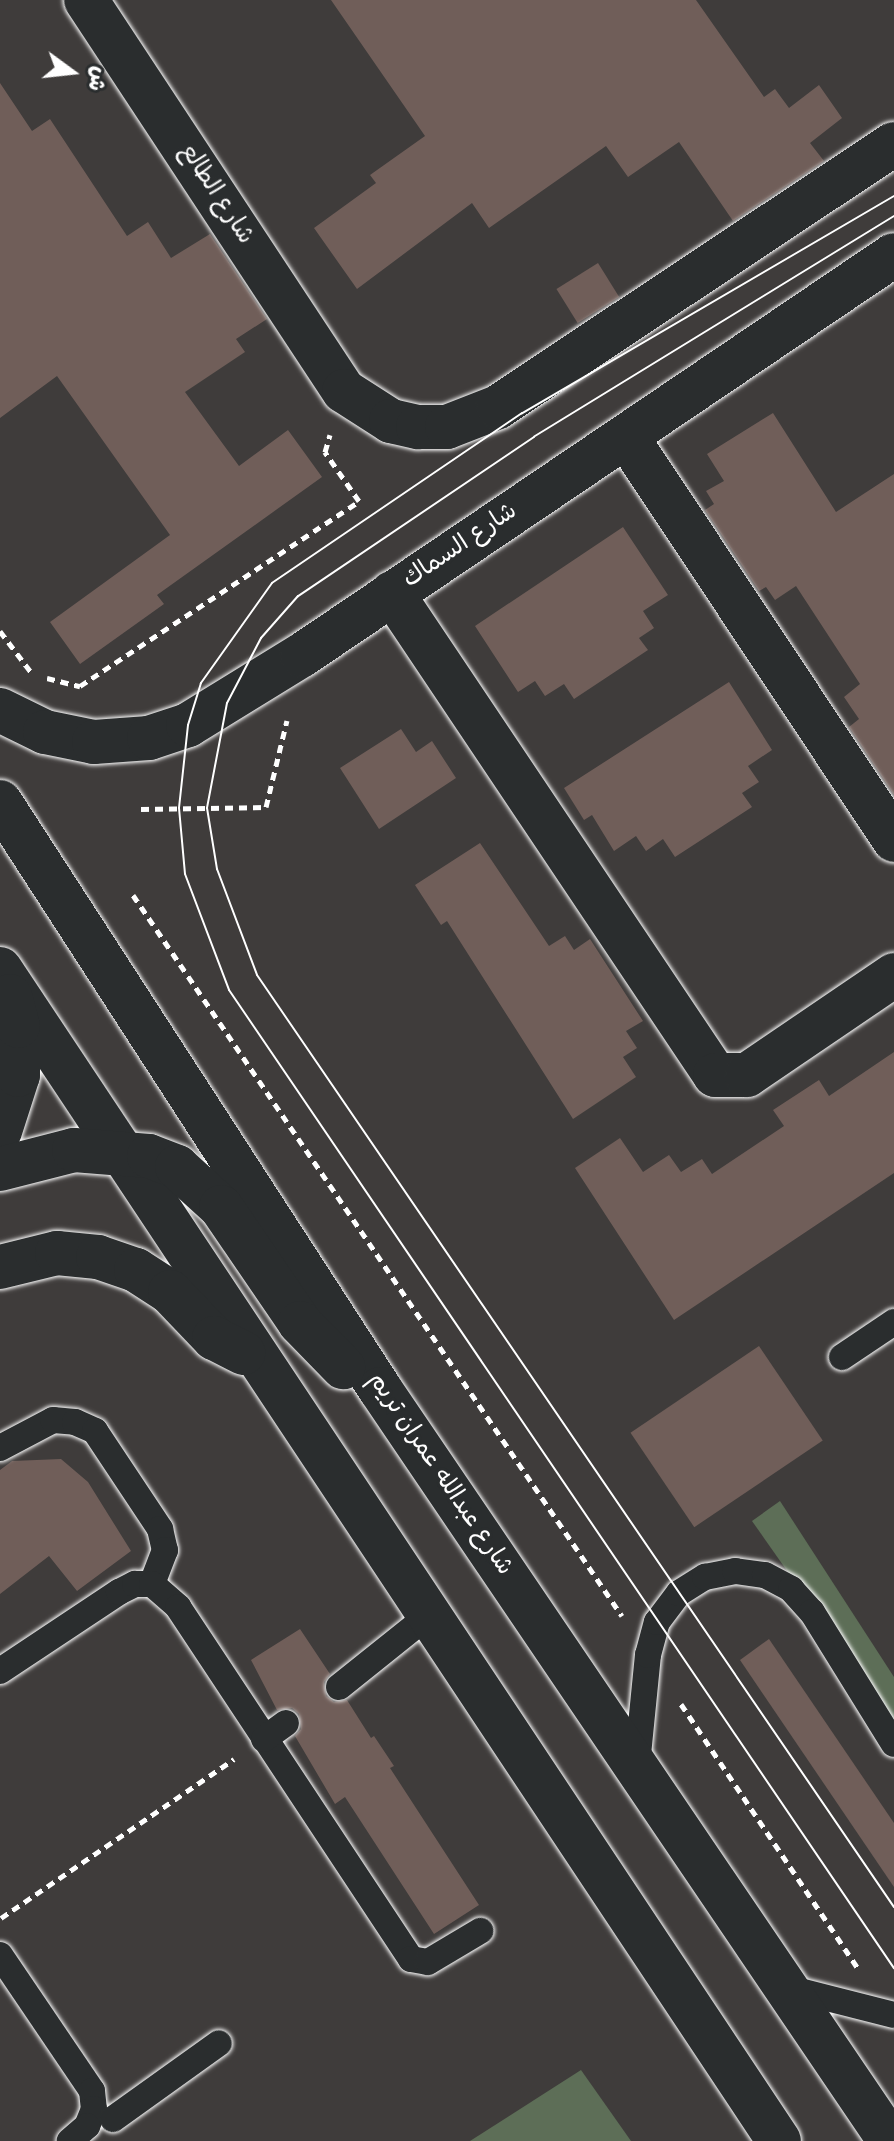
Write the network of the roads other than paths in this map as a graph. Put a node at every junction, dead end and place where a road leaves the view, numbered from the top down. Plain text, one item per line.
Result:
1 (86, 0) edge
2 (894, 144) edge
3 (894, 255) edge
4 (626, 436) junction
5 (392, 593) junction
6 (0, 710) edge
7 (0, 802) edge
8 (894, 840) edge
9 (3, 973) edge
10 (894, 975) edge
11 (0, 1131) edge
12 (120, 1152) junction
13 (0, 1169) edge
14 (0, 1267) edge
15 (894, 1322) edge
16 (258, 1357) junction
17 (842, 1357) dead end
18 (380, 1389) junction
19 (0, 1448) edge
20 (152, 1584) junction
21 (429, 1615) junction
22 (0, 1671) edge
23 (339, 1687) dead end
24 (286, 1723) dead end
25 (264, 1739) junction
26 (894, 1744) edge
27 (637, 1765) junction
28 (480, 1931) dead end
29 (0, 1955) edge
30 (788, 1988) junction
31 (891, 2014) edge
32 (219, 2043) dead end
33 (92, 2091) junction
34 (116, 2130) edge
35 (70, 2141) edge
36 (779, 2141) edge
37 (890, 2141) edge

1 - 2 street, شارع الطالع
3 - 4 street, شارع السماك
4 - 5 street, شارع السماك
4 - 8 street
5 - 6 street, شارع السماك
5 - 10 street
7 - 18 street, شارع عبدالله عمران تريم
9 - 11 street
9 - 12 street
12 - 13 street
12 - 16 street
12 - 18 street
14 - 16 street
15 - 17 lane
16 - 21 street
18 - 27 street, شارع عبدالله عمران تريم
19 - 20 lane
20 - 22 lane
20 - 25 lane
21 - 23 lane
21 - 36 street
24 - 25 lane
25 - 28 lane
26 - 27 lane
27 - 30 street, شارع عبدالله عمران تريم
29 - 33 lane
30 - 31 lane
30 - 37 street, شارع عبدالله عمران تريم
32 - 34 lane
33 - 34 lane
33 - 35 lane

